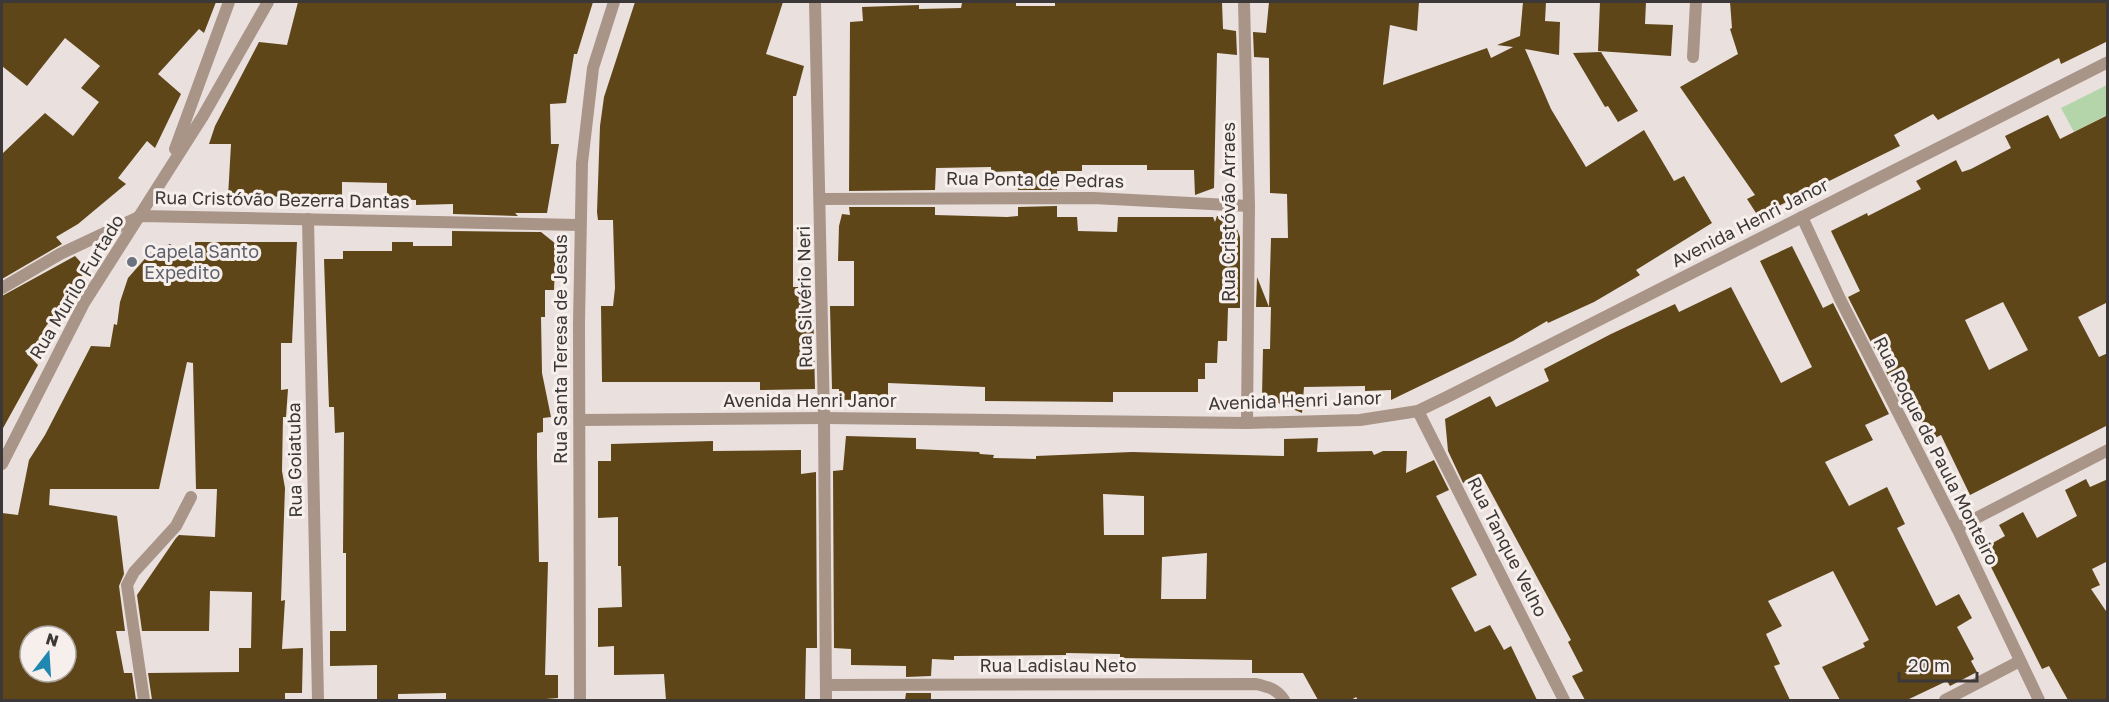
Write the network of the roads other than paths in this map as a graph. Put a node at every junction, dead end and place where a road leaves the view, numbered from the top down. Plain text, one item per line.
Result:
1 (229, 2) edge
2 (268, 2) edge
3 (614, 2) edge
4 (815, 2) edge
5 (1244, 2) edge
6 (1696, 2) edge
7 (1693, 57) dead end
8 (2108, 62) edge
9 (172, 162) junction
10 (821, 199) junction
11 (1249, 206) junction
12 (141, 216) junction
13 (1802, 217) junction
14 (308, 219) junction
15 (579, 225) junction
16 (2, 288) edge
17 (1418, 411) junction
18 (824, 418) junction
19 (580, 420) junction
20 (1247, 423) junction
21 (2108, 450) edge
22 (2, 464) edge
23 (191, 497) dead end
24 (1957, 528) junction
25 (2020, 662) junction
26 (826, 685) junction
27 (144, 700) edge
28 (318, 700) edge
29 (580, 700) edge
30 (826, 700) edge
31 (1284, 700) edge
32 (1564, 700) edge
33 (1945, 700) edge
34 (2039, 700) edge

1 - 9 street, Rua Murilo Furtado
2 - 9 street, Rua Murilo Furtado
3 - 15 street, Rua Santa Teresa de Jesus
4 - 10 street, Rua Silvério Neri
5 - 11 street, Rua Cristóvão Arraes
6 - 7 street
8 - 13 street, Avenida Henri Janor
9 - 12 street, Rua Murilo Furtado
10 - 11 street, Rua Ponta de Pedras
10 - 18 street, Rua Silvério Neri
11 - 20 street, Rua Cristóvão Arraes
12 - 14 street, Rua Cristóvão Bezerra Dantas
12 - 16 street, Rua Cristóvão Bezerra Dantas
12 - 22 street, Rua Murilo Furtado
13 - 17 street, Avenida Henri Janor
13 - 24 street, Rua Roque de Paula Monteiro
14 - 15 street, Rua Cristóvão Bezerra Dantas
14 - 28 street, Rua Goiatuba
15 - 19 street, Rua Santa Teresa de Jesus
17 - 20 street, Avenida Henri Janor
17 - 32 street, Rua Tanque Velho
18 - 19 street, Avenida Henri Janor
18 - 20 street, Avenida Henri Janor
18 - 26 street, Rua Silvério Neri
19 - 29 street, Rua Santa Teresa de Jesus
21 - 24 street
23 - 27 street
24 - 25 street, Rua Roque de Paula Monteiro
25 - 33 street
25 - 34 street, Rua Roque de Paula Monteiro
26 - 30 street, Rua Silvério Neri
26 - 31 street, Rua Ladislau Neto

